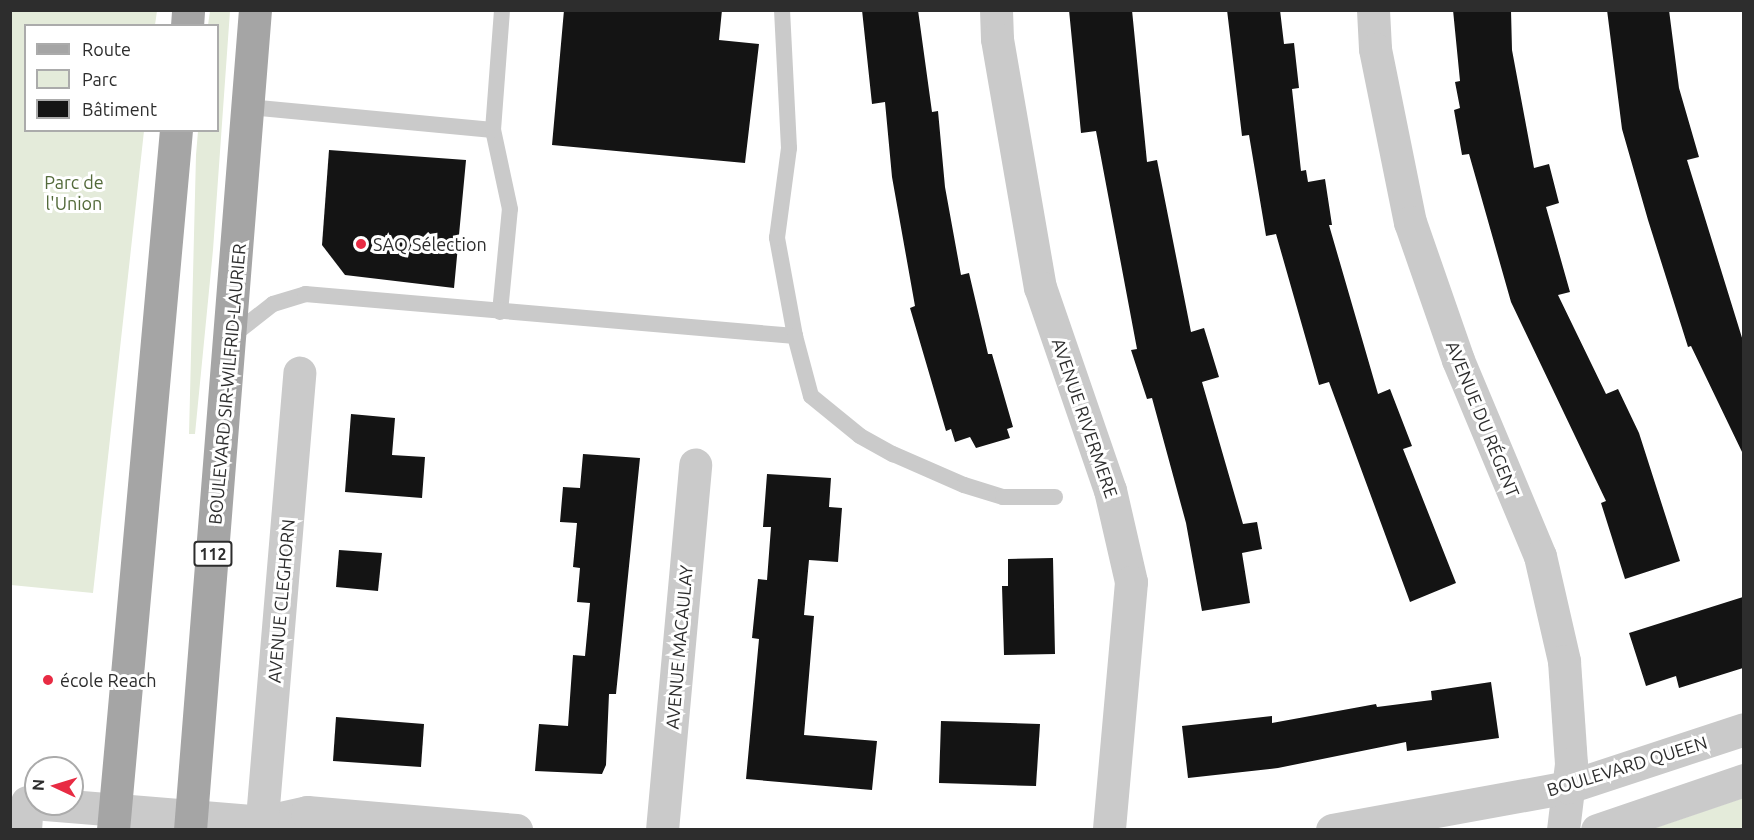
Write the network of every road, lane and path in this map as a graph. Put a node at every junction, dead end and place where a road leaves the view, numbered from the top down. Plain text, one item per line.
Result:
1 (255, 10) edge
2 (502, 10) edge
3 (782, 10) edge
4 (996, 10) edge
5 (1373, 10) edge
6 (249, 107) junction
7 (493, 130) junction
8 (176, 132) edge
9 (500, 312) junction
10 (232, 336) junction
11 (795, 336) junction
12 (299, 373) dead end
13 (695, 464) dead end
14 (1055, 497) dead end
15 (1743, 729) edge
16 (1743, 780) edge
17 (1568, 787) junction
18 (84, 816) edge
19 (114, 820) edge
20 (190, 823) edge
21 (266, 827) edge
22 (516, 830) edge
23 (662, 830) edge
24 (1109, 830) edge
25 (1332, 830) edge
26 (1563, 830) edge
27 (1598, 830) edge

1 - 6 main road, BOULEVARD SIR-WILFRID-LAURIER / 112
2 - 7 lane
3 - 11 lane
4 - 24 street, AVENUE RIVERMERE
5 - 17 street, AVENUE DU RÉGENT
6 - 7 lane
6 - 10 main road, BOULEVARD SIR-WILFRID-LAURIER / 112
7 - 9 lane
8 - 19 main road
9 - 10 lane
9 - 11 lane
10 - 20 main road, BOULEVARD SIR-WILFRID-LAURIER / 112
11 - 14 lane
12 - 21 street, AVENUE CLEGHORN
13 - 23 street, AVENUE MACAULAY
15 - 17 street, BOULEVARD QUEEN
16 - 27 street
17 - 25 street, BOULEVARD QUEEN
17 - 26 street, AVENUE DU RÉGENT
18 - 19 street
19 - 20 street
20 - 21 street
21 - 22 street

